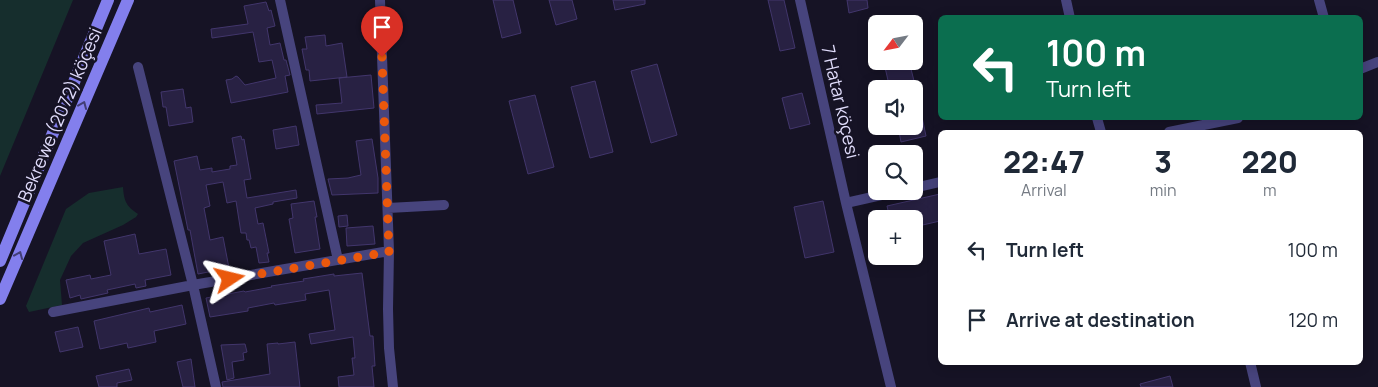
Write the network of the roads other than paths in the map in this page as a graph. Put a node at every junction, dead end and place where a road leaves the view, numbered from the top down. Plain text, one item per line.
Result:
1 (108, 0) edge
2 (128, 0) edge
3 (280, 0) edge
4 (380, 0) edge
5 (800, 0) edge
6 (1066, 0) edge
7 (1318, 0) edge
8 (1069, 15) edge
9 (1323, 15) edge
10 (1378, 62) edge
11 (138, 67) dead end
12 (1363, 68) edge
13 (1228, 120) edge
14 (1179, 130) edge
15 (938, 182) edge
16 (923, 186) edge
17 (868, 198) edge
18 (846, 203) junction
19 (444, 205) dead end
20 (388, 208) junction
21 (389, 252) junction
22 (338, 260) junction
23 (0, 261) edge
24 (193, 285) junction
25 (0, 300) edge
26 (53, 312) dead end
27 (1251, 365) edge
28 (216, 387) edge
29 (393, 387) edge
30 (891, 387) edge
31 (1256, 387) edge

1 - 23 main road, Bekrewe (2072) köçesi
25 -> 2 main road, Bekrewe (2072) köçesi
3 - 22 street
4 - 20 street
5 - 18 street, 7 Hatar köçesi
6 - 8 street
7 - 9 street
10 - 12 street
11 - 24 street
13 - 14 street
15 - 16 street
17 - 18 street
18 - 30 street, 7 Hatar köçesi
19 - 20 street
20 - 21 street
21 - 22 street
21 - 29 street
22 - 24 street
24 - 26 street
24 - 28 street
27 - 31 street

